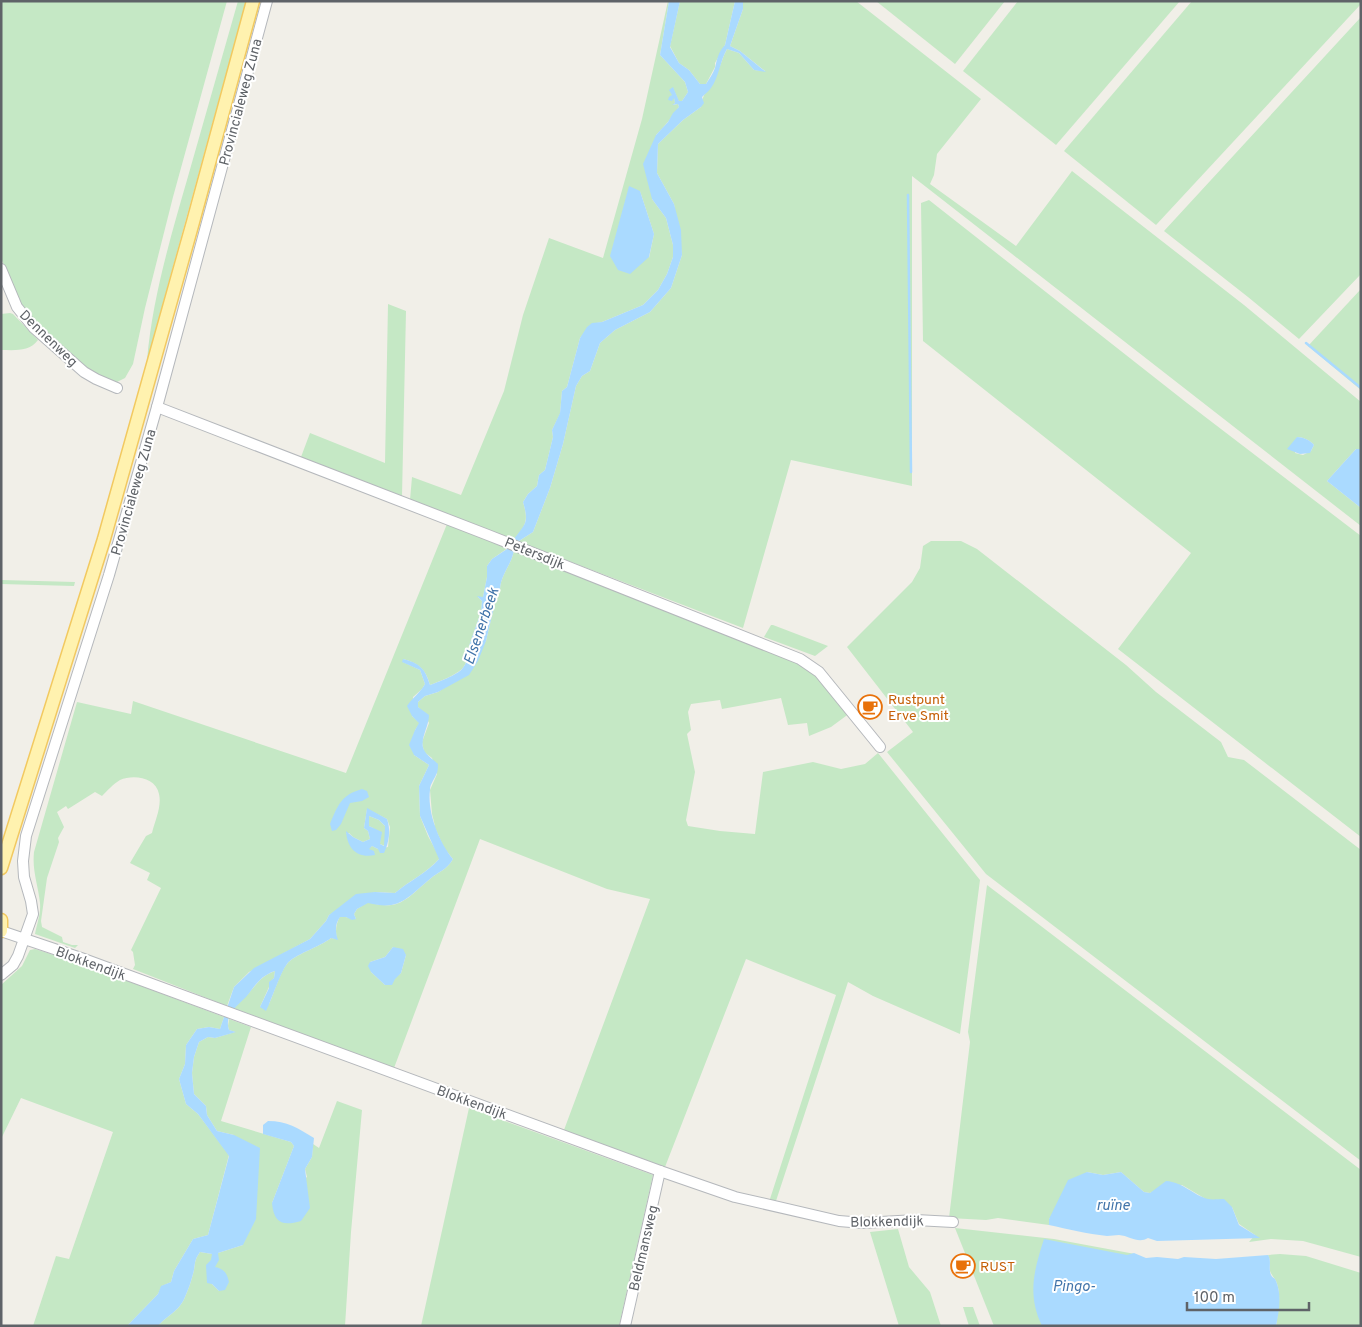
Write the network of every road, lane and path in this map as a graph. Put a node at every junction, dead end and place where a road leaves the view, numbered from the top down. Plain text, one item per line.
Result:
1 (253, 1) edge
2 (267, 1) edge
3 (1, 269) edge
4 (117, 388) dead end
5 (157, 407) junction
6 (880, 748) dead end
7 (1, 868) edge
8 (1, 920) edge
9 (1, 931) edge
10 (25, 940) junction
11 (1, 975) edge
12 (660, 1171) junction
13 (953, 1222) dead end
14 (625, 1326) edge

1 - 7 main road, Provincialeweg Zuna
2 - 5 street, Provincialeweg Zuna
3 - 4 street, Dennenweg
5 - 6 street, Petersdijk
5 - 10 street, Provincialeweg Zuna
8 - 9 main road
9 - 10 street, Blokkendijk
10 - 11 street, Provincialeweg Zuna
10 - 12 street, Blokkendijk
12 - 13 street, Blokkendijk
12 - 14 street, Beldmansweg

